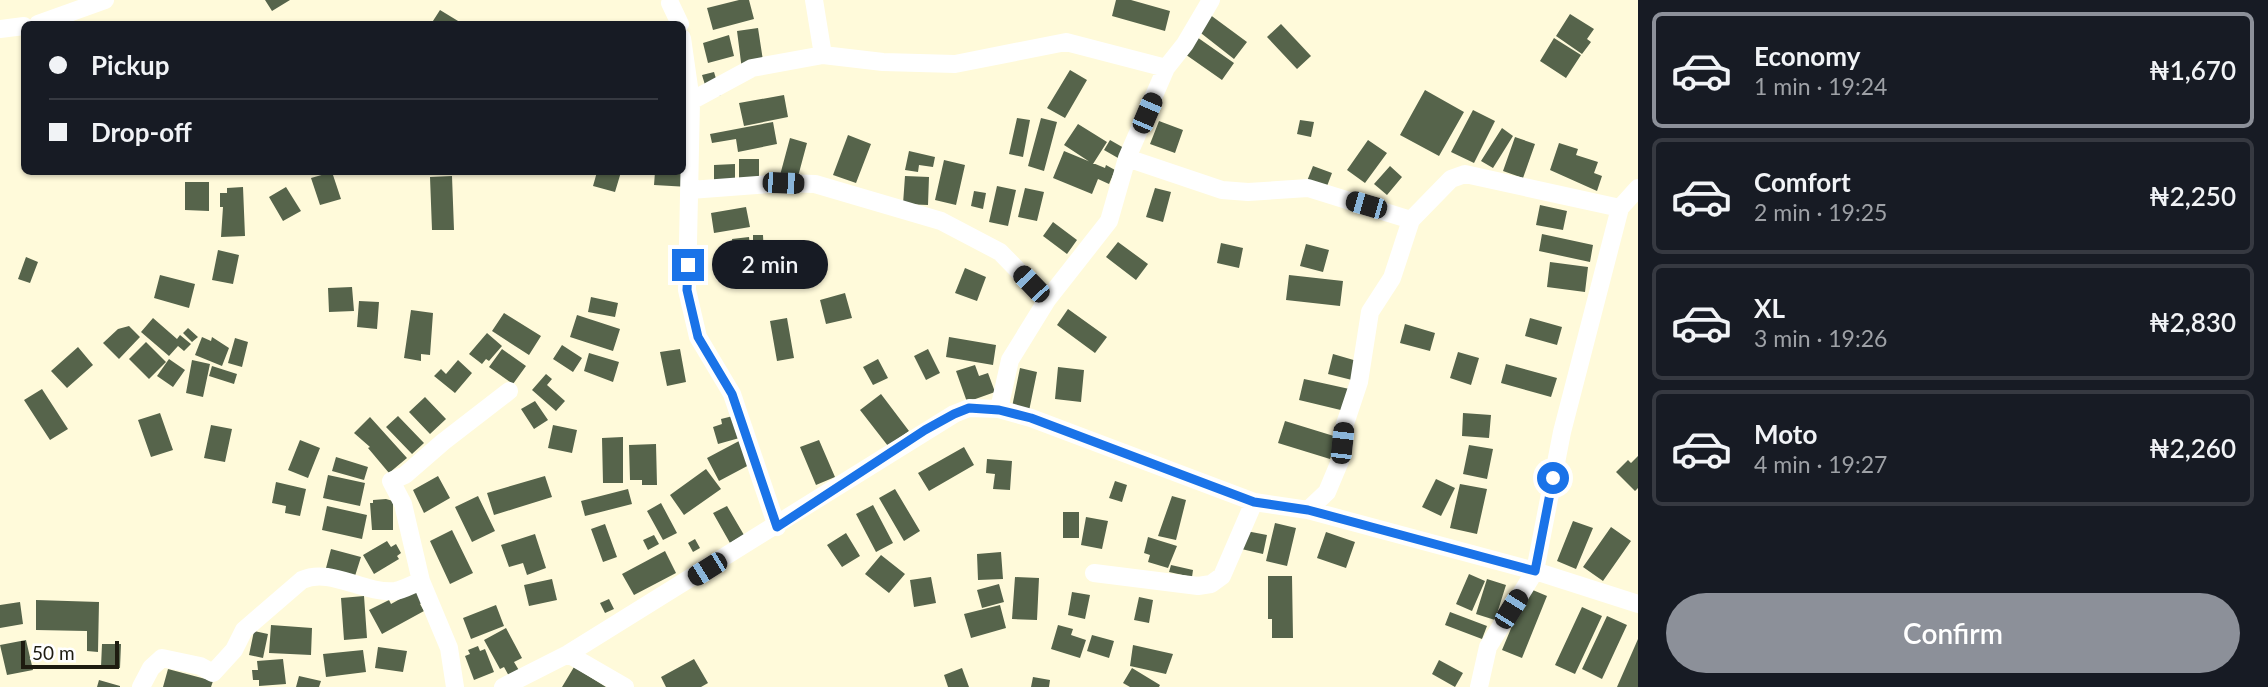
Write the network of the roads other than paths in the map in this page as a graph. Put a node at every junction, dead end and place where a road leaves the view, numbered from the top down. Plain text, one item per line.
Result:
1 (105, 0) edge
2 (814, 0) edge
3 (1210, 0) edge
4 (670, 3) dead end
5 (46, 21) edge
6 (679, 21) edge
7 (21, 26) edge
8 (0, 29) edge
9 (823, 55) junction
10 (686, 66) edge
11 (1166, 68) junction
12 (691, 102) junction
13 (1128, 158) junction
14 (1638, 188) edge
15 (690, 190) junction
16 (1620, 208) junction
17 (1411, 220) junction
18 (1046, 300) junction
19 (509, 391) dead end
20 (999, 410) junction
21 (1254, 502) junction
22 (1308, 510) junction
23 (777, 527) junction
24 (1535, 571) junction
25 (1094, 573) dead end
26 (421, 581) junction
27 (1638, 604) edge
28 (568, 654) junction
29 (141, 687) edge
30 (455, 687) edge
31 (503, 687) edge
32 (625, 687) edge
33 (1479, 687) edge

1 - 5 street
2 - 9 street
3 - 11 street
4 - 6 street
7 - 8 street
9 - 11 street
9 - 12 street
10 - 12 street
11 - 13 street
12 - 15 street
13 - 17 street
13 - 18 street
14 - 16 street
15 - 18 street
15 - 23 street
16 - 17 street
16 - 24 street
17 - 22 street
18 - 20 street
19 - 26 street
20 - 21 street
20 - 23 street
21 - 22 street
21 - 25 street
22 - 24 street
23 - 28 street
24 - 27 street
24 - 33 street
26 - 29 street
26 - 30 street
28 - 31 street
28 - 32 street

